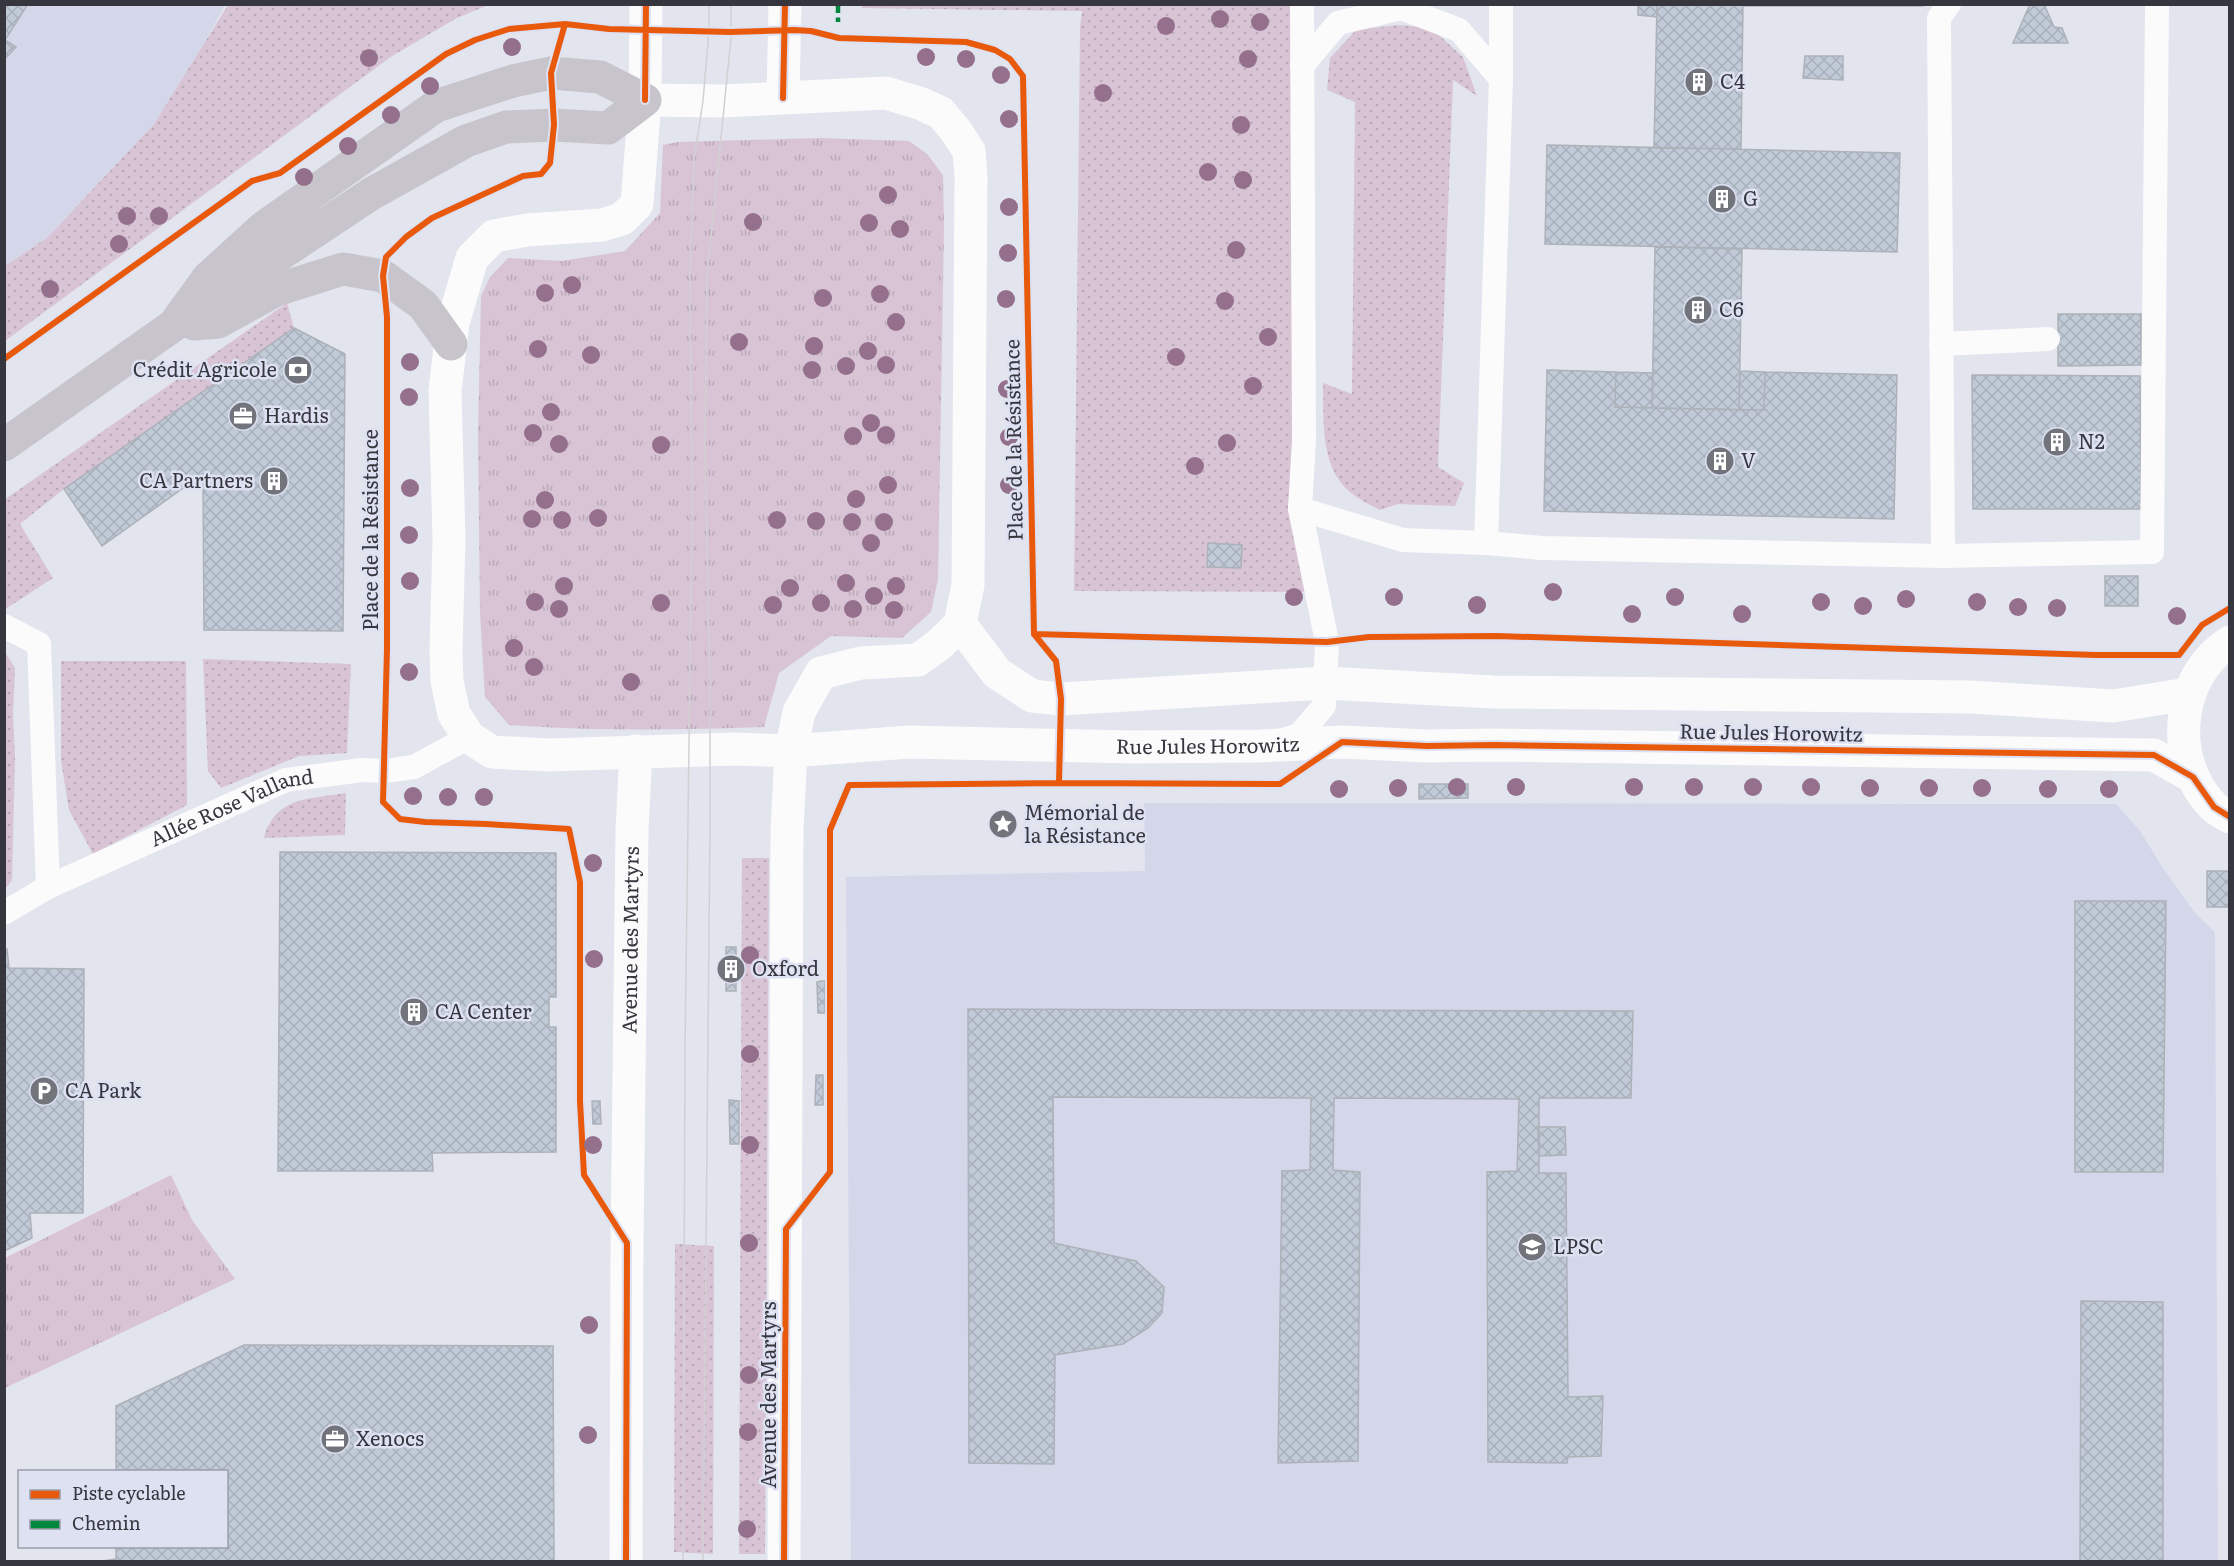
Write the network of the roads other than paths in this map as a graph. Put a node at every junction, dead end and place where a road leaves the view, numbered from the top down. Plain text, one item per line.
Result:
1 (646, 4) edge
2 (785, 4) edge
3 (1302, 4) edge
4 (1501, 4) edge
5 (1949, 4) edge
6 (2157, 4) edge
7 (1302, 66) junction
8 (1501, 80) junction
9 (783, 98) junction
10 (645, 100) junction
11 (174, 325) junction
12 (2048, 339) dead end
13 (451, 344) junction
14 (1941, 344) junction
15 (4, 445) edge
16 (1300, 509) junction
17 (1486, 543) junction
18 (1943, 556) junction
19 (960, 624) junction
20 (4, 626) edge
21 (2229, 642) edge
22 (1325, 683) junction
23 (2188, 694) junction
24 (469, 737) junction
25 (1260, 746) junction
26 (636, 751) junction
27 (791, 751) junction
28 (2193, 777) junction
29 (2229, 817) edge
30 (48, 887) junction
31 (4, 913) edge
32 (626, 1562) edge
33 (784, 1562) edge

1 - 10 main road
2 - 9 main road
3 - 7 lane
4 - 8 lane
5 - 14 lane
6 - 18 lane
7 - 8 lane
7 - 16 lane
8 - 17 lane
9 - 10 main road
9 - 19 main road
10 - 11 highway
10 - 11 highway
10 - 13 main road
11 - 13 highway
11 - 15 highway
12 - 14 lane
13 - 24 main road
14 - 18 lane
16 - 17 lane
16 - 22 lane
17 - 18 lane
19 - 22 main road, Rue Jules Horowitz
19 - 27 main road
20 - 30 lane
21 - 23 main road
22 - 23 main road, Rue Jules Horowitz
22 - 25 lane
23 - 28 main road
24 - 26 main road
24 - 30 lane, Allée Rose Valland
25 - 27 main road, Rue Jules Horowitz
25 - 28 main road, Rue Jules Horowitz
26 - 27 main road
26 - 32 main road, Avenue des Martyrs
27 - 33 main road, Avenue des Martyrs
28 - 29 main road
30 - 31 lane, Allée Rose Valland

